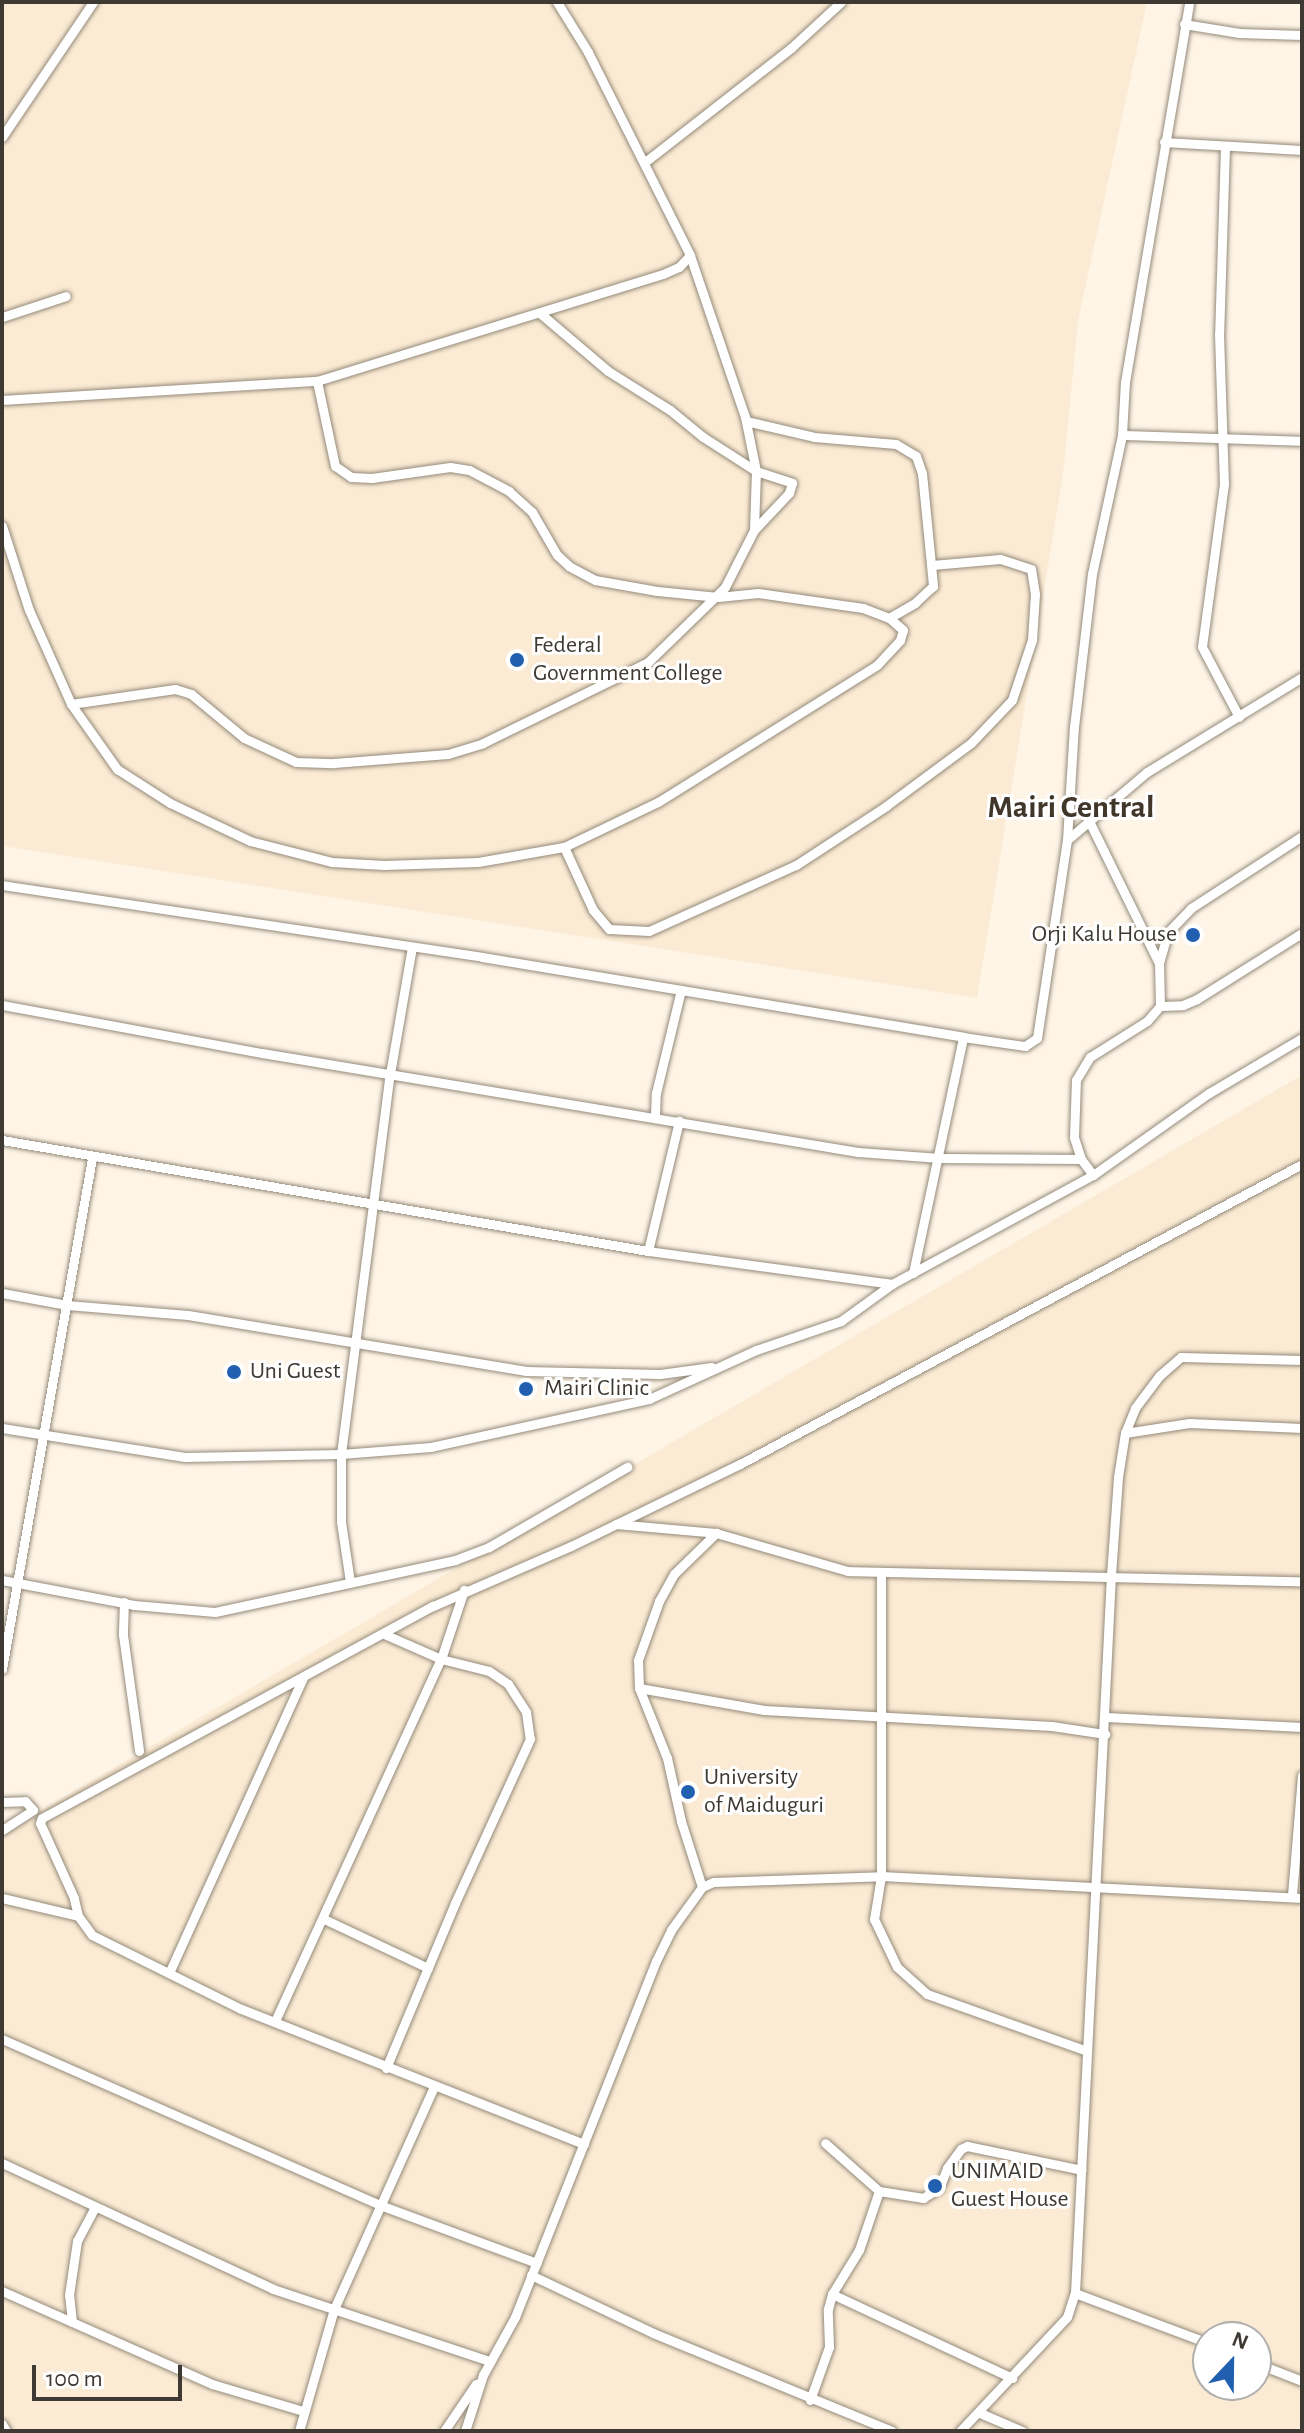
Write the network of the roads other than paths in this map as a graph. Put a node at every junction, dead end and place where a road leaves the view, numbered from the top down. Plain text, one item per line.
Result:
1 (93, 2) edge
2 (557, 2) edge
3 (841, 2) edge
4 (1189, 2) edge
5 (1184, 24) junction
6 (1302, 35) edge
7 (2, 137) edge
8 (1164, 142) junction
9 (1225, 147) junction
10 (1302, 150) edge
11 (645, 162) junction
12 (690, 255) junction
13 (66, 296) dead end
14 (541, 314) junction
15 (2, 317) edge
16 (317, 381) junction
17 (2, 400) edge
18 (746, 421) junction
19 (1122, 435) junction
20 (1225, 437) junction
21 (1302, 441) edge
22 (756, 471) junction
23 (2, 526) edge
24 (754, 530) junction
25 (932, 565) junction
26 (718, 597) junction
27 (889, 618) junction
28 (1302, 677) edge
29 (71, 704) junction
30 (1239, 717) junction
31 (1088, 819) junction
32 (1302, 836) edge
33 (1067, 840) junction
34 (564, 847) junction
35 (2, 885) edge
36 (1302, 933) edge
37 (412, 947) junction
38 (1159, 963) junction
39 (681, 990) junction
40 (2, 1005) edge
41 (1160, 1006) junction
42 (963, 1037) junction
43 (1302, 1038) edge
44 (390, 1074) junction
45 (655, 1116) junction
46 (679, 1121) junction
47 (2, 1140) edge
48 (92, 1158) junction
49 (940, 1158) junction
50 (1081, 1159) junction
51 (1302, 1164) edge
52 (1093, 1175) junction
53 (373, 1205) junction
54 (648, 1251) junction
55 (913, 1273) junction
56 (892, 1284) junction
57 (2, 1293) edge
58 (67, 1305) junction
59 (354, 1341) junction
60 (1302, 1360) edge
61 (722, 1365) junction
62 (2, 1428) edge
63 (1302, 1428) edge
64 (1125, 1433) junction
65 (43, 1435) junction
66 (341, 1454) junction
67 (627, 1467) dead end
68 (614, 1524) junction
69 (716, 1533) junction
70 (881, 1573) junction
71 (1111, 1575) junction
72 (2, 1580) edge
73 (1302, 1581) edge
74 (350, 1582) junction
75 (18, 1583) junction
76 (464, 1590) junction
77 (124, 1602) junction
78 (384, 1634) junction
79 (441, 1659) junction
80 (2, 1669) edge
81 (304, 1676) junction
82 (639, 1688) junction
83 (1106, 1717) junction
84 (879, 1718) junction
85 (1302, 1727) edge
86 (1105, 1734) junction
87 (139, 1751) dead end
88 (1302, 1775) edge
89 (2, 1802) edge
90 (2, 1830) edge
91 (881, 1876) junction
92 (1093, 1885) junction
93 (702, 1887) junction
94 (1297, 1896) edge
95 (2, 1898) edge
96 (78, 1916) junction
97 (324, 1919) junction
98 (428, 1968) junction
99 (169, 1973) junction
100 (275, 2021) junction
101 (2, 2039) edge
102 (1087, 2051) junction
103 (386, 2068) junction
104 (434, 2086) junction
105 (825, 2143) dead end
106 (584, 2144) junction
107 (2, 2163) edge
108 (1082, 2170) junction
109 (879, 2191) junction
110 (380, 2205) junction
111 (95, 2207) junction
112 (537, 2263) junction
113 (531, 2275) junction
114 (2, 2291) edge
115 (1075, 2293) junction
116 (832, 2294) junction
117 (334, 2309) junction
118 (72, 2322) junction
119 (1192, 2337) edge
120 (489, 2361) junction
121 (1272, 2369) edge
122 (483, 2375) junction
123 (1012, 2378) junction
124 (1302, 2381) edge
125 (810, 2400) junction
126 (303, 2411) junction
127 (980, 2413) junction
128 (2, 2424) edge
129 (6, 2431) edge
130 (299, 2431) edge
131 (444, 2431) edge
132 (465, 2431) edge
133 (892, 2431) edge
134 (960, 2431) edge
135 (1022, 2431) edge

1 - 7 street
2 - 11 street
3 - 11 street
4 - 5 street
5 - 6 street
5 - 8 street
8 - 9 street
8 - 19 street
9 - 10 street
9 - 20 street
11 - 12 street
12 - 14 street
12 - 18 street
13 - 15 street
14 - 16 street
14 - 22 street
16 - 17 street
16 - 26 street
18 - 22 street
18 - 25 street
19 - 20 street
19 - 33 street
20 - 21 street
20 - 30 street
22 - 24 street
22 - 24 street
23 - 29 street
24 - 26 street
25 - 27 street
25 - 34 street
26 - 27 street
26 - 29 street
27 - 34 street
28 - 30 street
29 - 34 street
30 - 31 street
31 - 33 street
31 - 38 street
32 - 38 street
33 - 42 street
35 - 37 street
36 - 41 street
37 - 39 street
37 - 44 street
38 - 41 street
39 - 42 street
39 - 45 street
40 - 44 street
41 - 50 street
42 - 49 street
43 - 52 street
44 - 45 street
44 - 53 street
45 - 46 street
46 - 49 street
46 - 54 street
47 - 48 street
48 - 53 street
48 - 58 street
49 - 50 street
49 - 55 street
50 - 52 street
51 - 68 street
52 - 55 street
53 - 54 street
53 - 59 street
54 - 56 street
55 - 56 street
56 - 61 street
57 - 58 street
58 - 59 street
58 - 65 street
59 - 61 street
59 - 66 street
60 - 64 street
61 - 66 street
62 - 65 street
63 - 64 street
64 - 71 street
65 - 66 street
65 - 75 street
66 - 74 street
67 - 74 street
68 - 69 street
68 - 76 street
69 - 70 street
69 - 82 street
70 - 71 street
70 - 84 street
71 - 73 street
71 - 83 street
72 - 75 street
74 - 77 street
75 - 77 street
75 - 80 street
76 - 78 street
76 - 79 street
77 - 87 street
78 - 79 street
78 - 81 street
79 - 97 street
79 - 98 street
81 - 96 street
81 - 99 street
82 - 84 street
82 - 93 street
83 - 85 street
83 - 86 street
84 - 86 street
84 - 91 street
86 - 92 street
88 - 94 street
89 - 90 street
91 - 92 street
91 - 93 street
91 - 102 street
92 - 94 street
92 - 102 street
93 - 106 street
95 - 96 street
96 - 99 street
97 - 98 street
97 - 100 street
98 - 103 street
99 - 100 street
100 - 103 street
101 - 110 street
102 - 108 street
103 - 104 street
104 - 106 street
104 - 110 street
105 - 109 street
106 - 112 street
107 - 111 street
108 - 109 street
108 - 115 street
109 - 116 street
110 - 112 street
110 - 117 street
111 - 117 street
111 - 118 street
112 - 113 street
113 - 120 street
113 - 125 street
114 - 118 street
115 - 119 street
115 - 123 street
116 - 123 street
116 - 125 street
117 - 120 street
117 - 126 street
118 - 126 street
120 - 122 street
121 - 124 street
122 - 131 street
122 - 132 street
123 - 127 street
125 - 133 street
126 - 130 street
127 - 134 street
127 - 135 street
128 - 129 street

